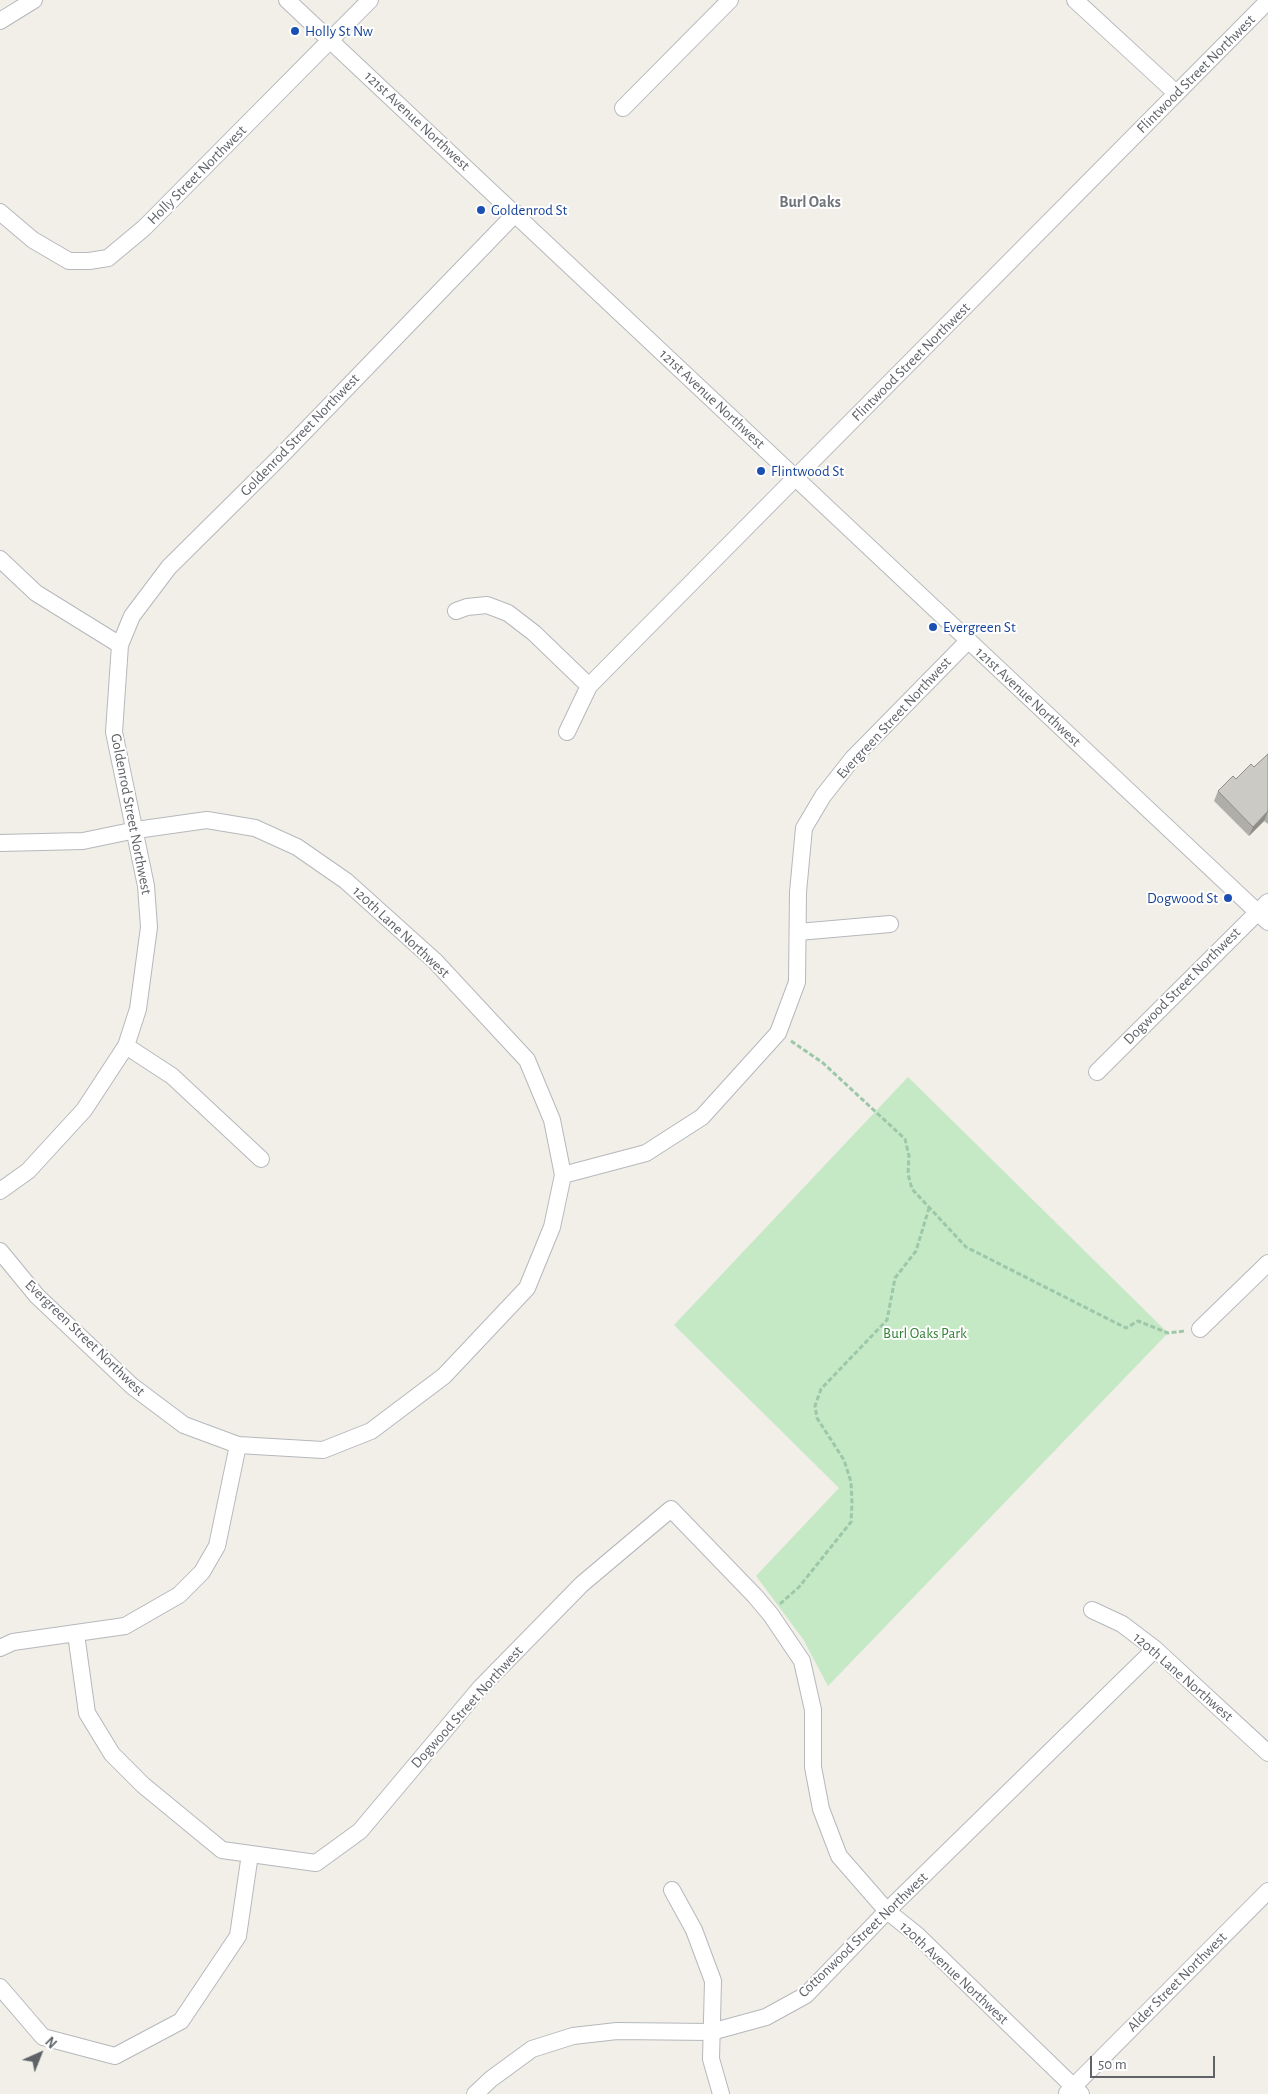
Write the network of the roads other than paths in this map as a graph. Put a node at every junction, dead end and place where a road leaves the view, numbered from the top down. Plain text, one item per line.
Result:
1 (34, 0) edge
2 (287, 0) edge
3 (370, 0) edge
4 (730, 0) edge
5 (1075, 0) edge
6 (1266, 6) edge
7 (0, 21) edge
8 (330, 40) junction
9 (1176, 93) junction
10 (623, 108) dead end
11 (0, 212) edge
12 (516, 213) junction
13 (796, 479) junction
14 (0, 559) edge
15 (456, 611) dead end
16 (968, 641) junction
17 (120, 645) junction
18 (589, 686) junction
19 (567, 732) dead end
20 (136, 830) junction
21 (0, 843) edge
22 (1264, 912) edge
23 (890, 924) dead end
24 (798, 932) junction
25 (126, 1046) junction
26 (1097, 1072) dead end
27 (261, 1159) dead end
28 (563, 1175) junction
29 (0, 1191) edge
30 (0, 1251) edge
31 (1268, 1263) edge
32 (1200, 1329) road end
33 (238, 1445) junction
34 (671, 1509) joint
35 (1092, 1610) dead end
36 (76, 1634) junction
37 (0, 1648) edge
38 (1155, 1649) junction
39 (1268, 1753) edge
40 (250, 1854) junction
41 (672, 1890) dead end
42 (1268, 1891) edge
43 (888, 1911) junction
44 (0, 1987) edge
45 (711, 2032) junction
46 (1073, 2092) edge
47 (475, 2094) edge
48 (721, 2094) edge

1 - 7 street
2 - 8 street, 121st Avenue Northwest
3 - 8 street, Holly Street Northwest
4 - 10 street
5 - 9 street
6 - 9 street, Flintwood Street Northwest
8 - 11 street, Holly Street Northwest
8 - 12 street, 121st Avenue Northwest
9 - 13 street, Flintwood Street Northwest
12 - 13 street, 121st Avenue Northwest
12 - 17 street, Goldenrod Street Northwest
13 - 16 street, 121st Avenue Northwest
13 - 18 street, Flintwood Street Northwest
14 - 17 street
15 - 18 street
16 - 22 street, 121st Avenue Northwest
16 - 24 street, Evergreen Street Northwest
17 - 20 street, Goldenrod Street Northwest
18 - 19 street, Flintwood Street Northwest
20 - 21 street, 120th Lane Northwest
20 - 25 street, Goldenrod Street Northwest
20 - 28 street, 120th Lane Northwest
22 - 26 street, Dogwood Street Northwest
23 - 24 street
24 - 28 street, Evergreen Street Northwest
25 - 27 street
25 - 29 street, Goldenrod Street Northwest
28 - 33 street, Evergreen Street Northwest
30 - 33 street, Evergreen Street Northwest
31 - 32 street
33 - 36 street
34 - 40 street, Dogwood Street Northwest
34 - 43 street, 120th Avenue Northwest
35 - 38 street, 120th Lane Northwest
36 - 37 street
36 - 40 street, Dogwood Street Northwest
38 - 39 street, 120th Lane Northwest
38 - 43 street, Cottonwood Street Northwest
40 - 44 street
41 - 45 street
42 - 46 street, Alder Street Northwest
43 - 45 street, Cottonwood Street Northwest
43 - 46 street, 120th Avenue Northwest
45 - 47 street, Cottonwood Street Northwest
45 - 48 street

